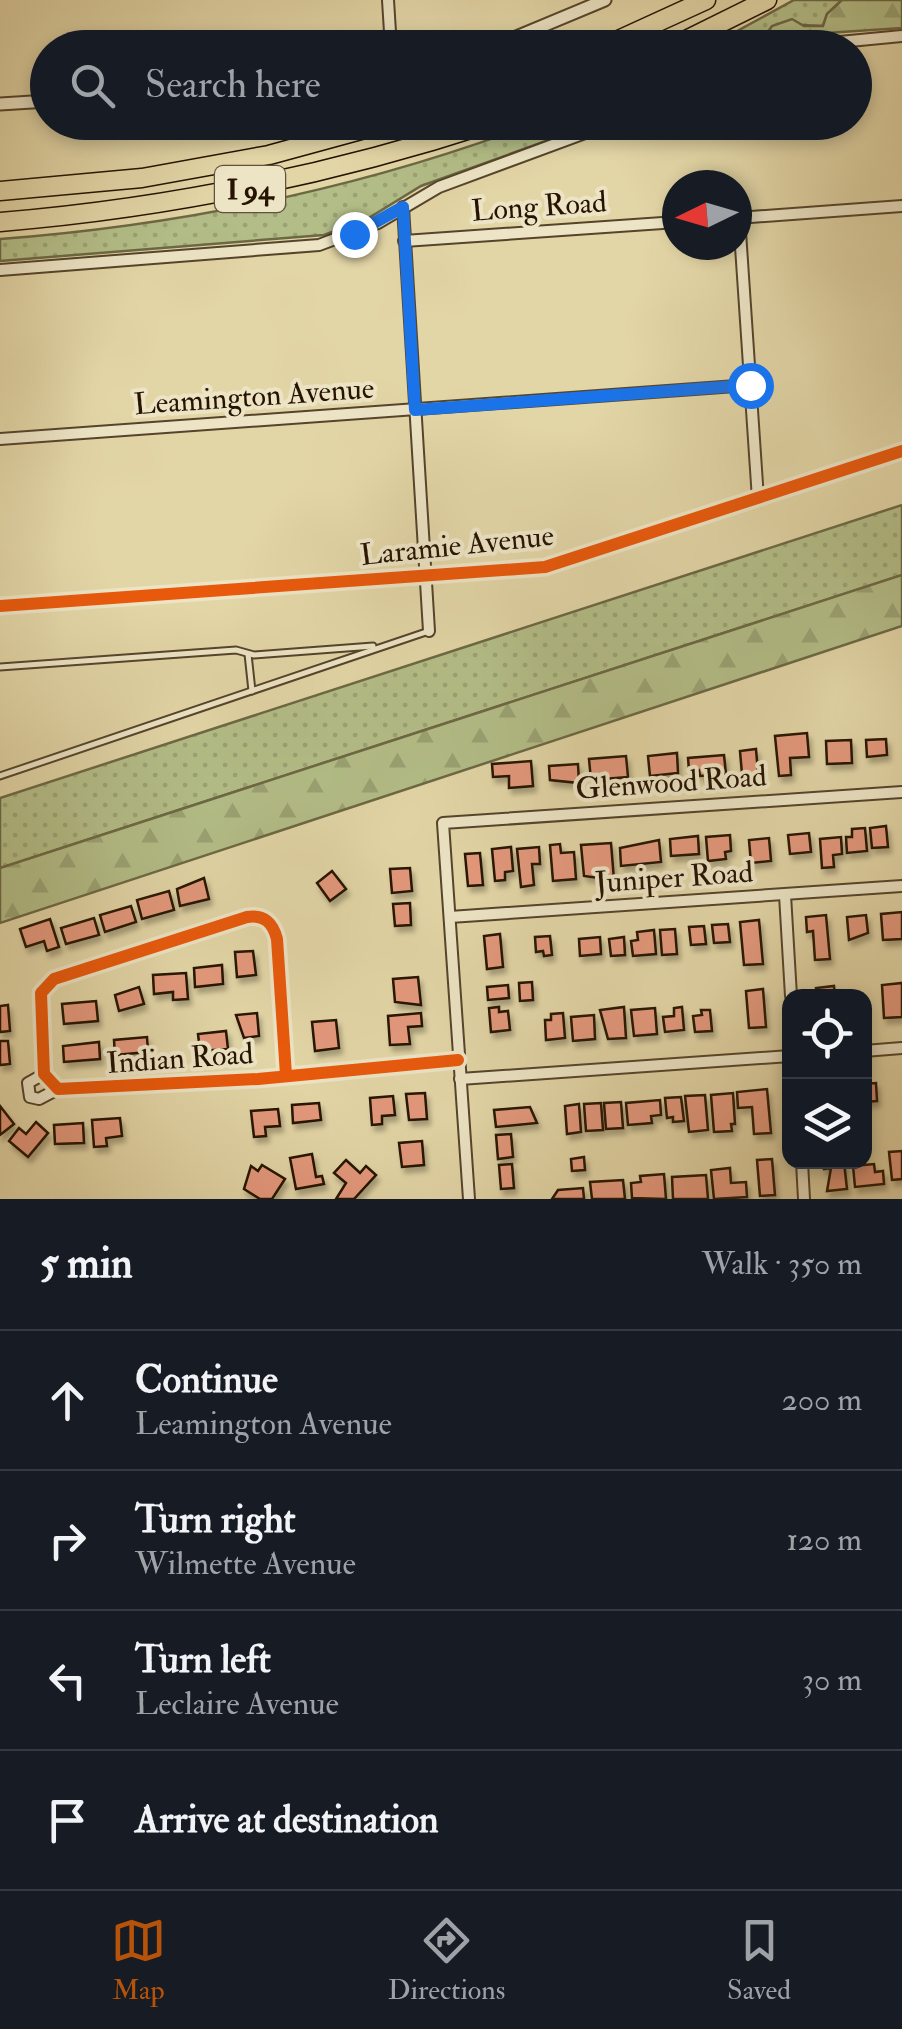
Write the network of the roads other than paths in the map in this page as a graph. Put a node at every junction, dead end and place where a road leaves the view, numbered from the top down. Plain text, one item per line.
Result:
1 (388, 0) edge
2 (605, 0) edge
3 (706, 0) edge
4 (766, 0) edge
5 (390, 30) edge
6 (533, 30) edge
7 (640, 30) edge
8 (706, 30) edge
9 (902, 36) edge
10 (872, 39) edge
11 (30, 102) edge
12 (0, 104) edge
13 (326, 140) edge
14 (437, 140) edge
15 (567, 140) edge
16 (0, 191) edge
17 (902, 206) edge
18 (403, 207) junction
19 (752, 217) edge
20 (0, 222) edge
21 (662, 223) edge
22 (404, 241) junction
23 (741, 260) edge
24 (0, 270) edge
25 (750, 385) junction
26 (415, 410) junction
27 (0, 439) edge
28 (902, 451) edge
29 (758, 499) junction
30 (424, 576) junction
31 (0, 606) edge
32 (429, 631) joint
33 (381, 646) junction
34 (248, 653) junction
35 (0, 666) edge
36 (252, 691) junction
37 (0, 776) edge
38 (902, 792) edge
39 (902, 886) edge
40 (785, 896) junction
41 (450, 917) junction
42 (791, 989) edge
43 (902, 1048) edge
44 (872, 1050) edge
45 (782, 1057) edge
46 (458, 1060) junction
47 (44, 1074) junction
48 (286, 1076) junction
49 (460, 1079) junction
50 (58, 1090) junction
51 (802, 1169) edge
52 (468, 1199) edge
53 (804, 1199) edge

1 - 5 street
2 - 6 street
3 - 7 highway
4 - 8 highway
9 - 10 street
11 - 12 street
13 - 16 highway, I 94
14 - 20 highway, I 94
15 - 18 street
17 - 19 street
18 - 22 street
18 - 24 street
21 - 22 street, Long Road
22 - 26 street
23 - 25 street
25 - 26 street, Leamington Avenue
25 - 29 street
26 - 27 street, Leamington Avenue
26 - 30 street
28 - 29 street, Laramie Avenue
29 - 30 street, Laramie Avenue
30 - 31 street, Laramie Avenue
30 - 32 street
32 - 33 lane
33 - 34 lane
33 - 36 lane
34 - 35 lane
34 - 36 lane
36 - 37 lane
38 - 41 street, Glenwood Road
39 - 40 street, Juniper Road
40 - 41 street, Juniper Road
40 - 42 street
41 - 46 street
43 - 44 street
45 - 49 street
46 - 48 street, Indian Road
46 - 49 street
47 - 48 street
47 - 50 street
47 - 50 street
48 - 50 street, Indian Road
49 - 52 street
51 - 53 street

